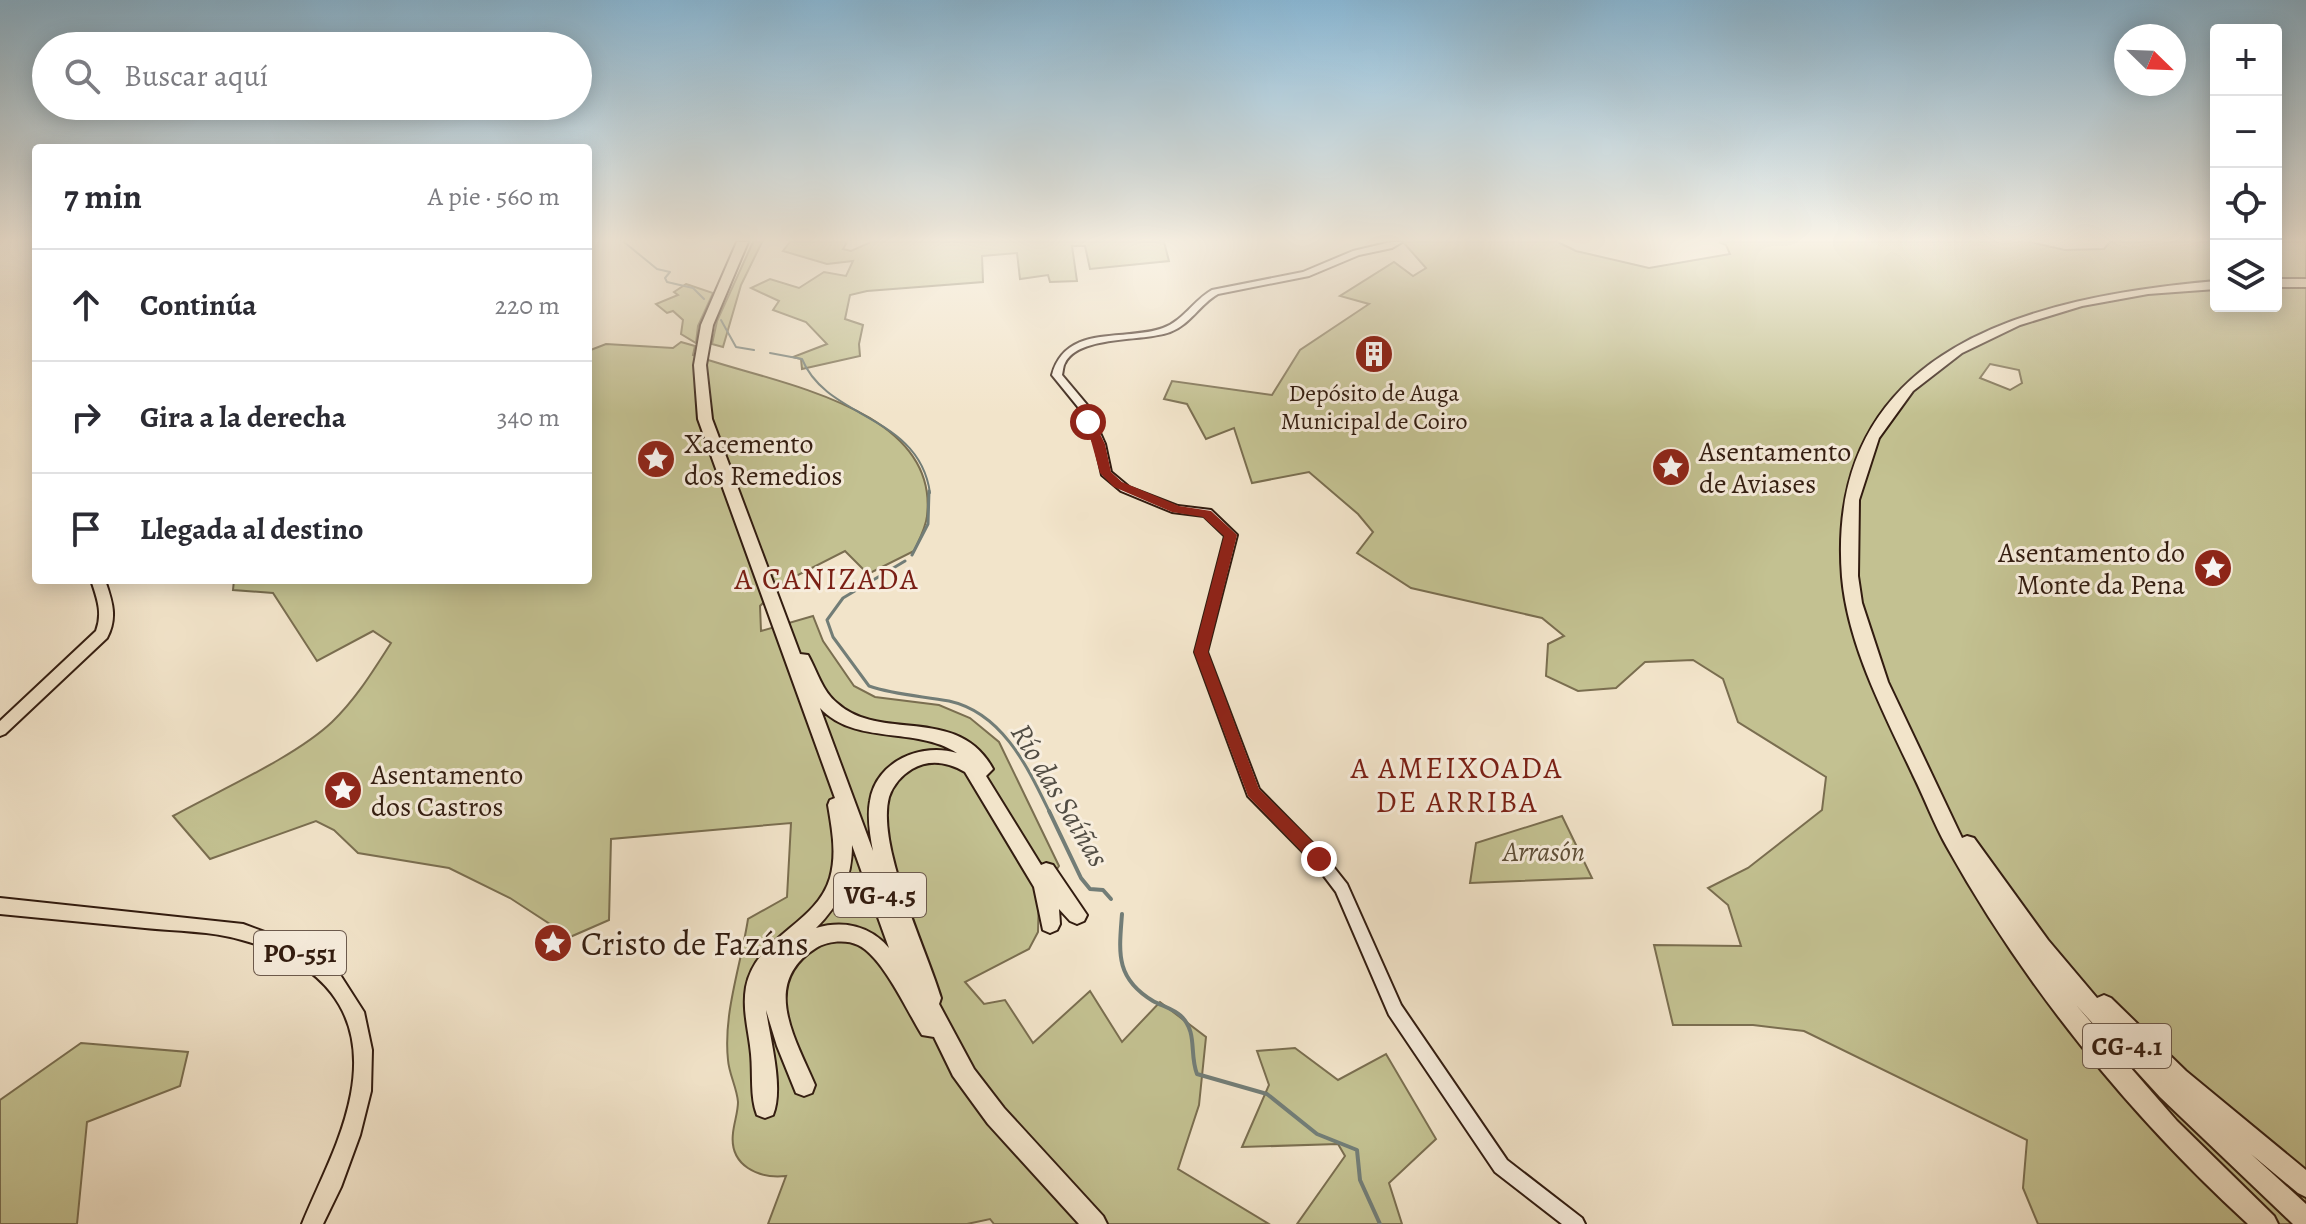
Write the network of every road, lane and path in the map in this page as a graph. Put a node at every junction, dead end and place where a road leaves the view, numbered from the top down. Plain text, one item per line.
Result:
1 (718, 299) edge
2 (1206, 299) edge
3 (2096, 299) edge
4 (99, 584) edge
5 (775, 610) junction
6 (0, 730) edge
7 (827, 756) junction
8 (1924, 779) junction
9 (1971, 851) junction
10 (0, 906) edge
11 (1077, 915) dead end
12 (1050, 924) dead end
13 (940, 1030) junction
14 (966, 1075) junction
15 (804, 1085) dead end
16 (765, 1107) dead end
17 (2306, 1185) edge
18 (2306, 1220) edge
19 (312, 1224) edge
20 (1095, 1224) edge
21 (1576, 1224) edge
22 (2266, 1224) edge

1 - 5 highway, VG-4.5
2 - 21 street
3 - 8 highway, CG-4.1
4 - 6 main road
5 - 7 highway, VG-4.5
5 - 11 highway
7 - 13 highway, VG-4.5
7 - 16 highway
8 - 9 highway, CG-4.1
8 - 22 highway
9 - 17 highway
9 - 18 highway, CG-4.1
10 - 19 main road, PO-551
12 - 13 highway
13 - 14 highway, VG-4.5
14 - 15 highway
14 - 20 highway, VG-4.5

